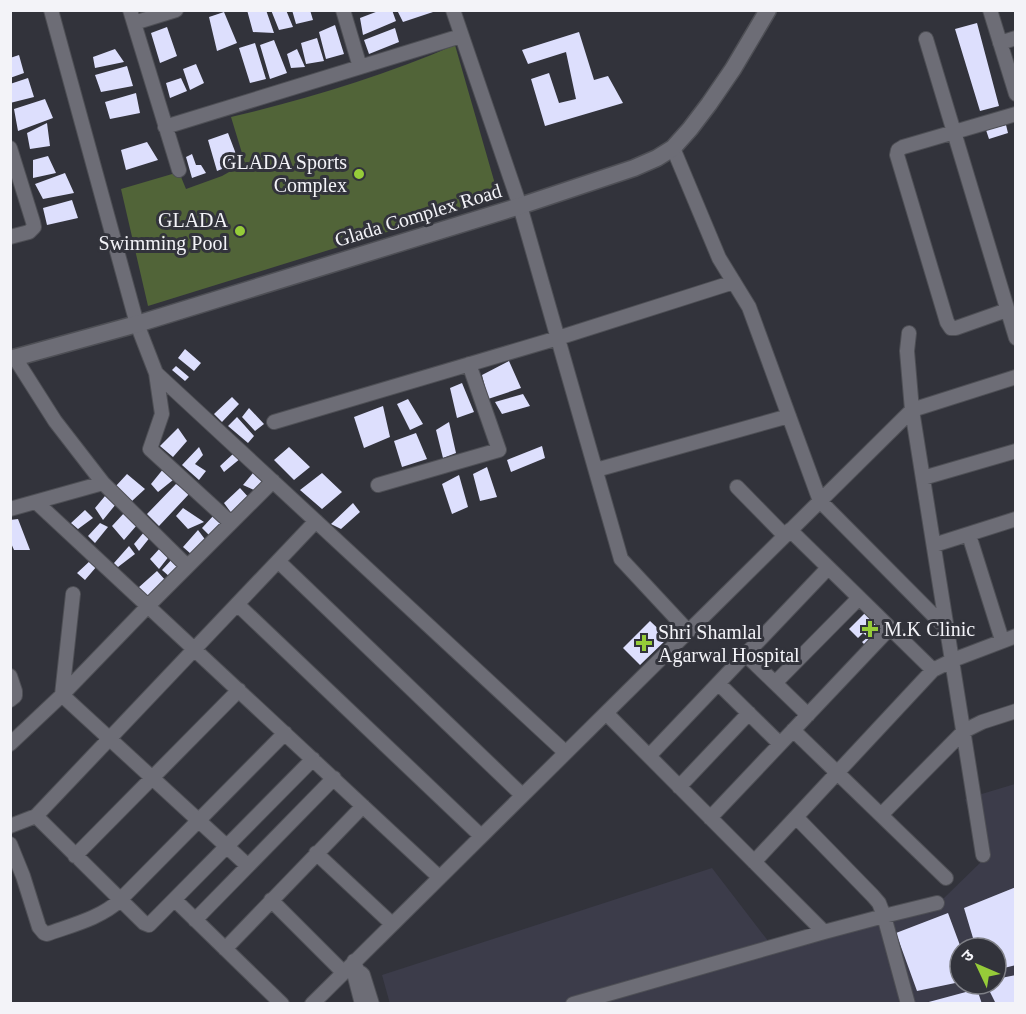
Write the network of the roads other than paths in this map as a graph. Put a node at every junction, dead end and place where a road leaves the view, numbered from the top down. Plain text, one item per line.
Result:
1 (51, 10) edge
2 (176, 10) edge
3 (343, 10) edge
4 (453, 10) edge
5 (768, 10) edge
6 (990, 10) edge
7 (132, 17) edge
8 (461, 36) junction
9 (1016, 38) edge
10 (926, 39) dead end
11 (1000, 43) junction
12 (360, 67) junction
13 (1016, 93) edge
14 (1016, 114) edge
15 (165, 127) junction
16 (954, 132) junction
17 (10, 148) edge
18 (673, 148) junction
19 (179, 170) dead end
20 (520, 206) junction
21 (10, 237) edge
22 (734, 282) junction
23 (1007, 310) junction
24 (137, 324) junction
25 (909, 333) dead end
26 (558, 338) junction
27 (1016, 338) edge
28 (13, 359) edge
29 (469, 364) junction
30 (156, 373) junction
31 (1016, 377) edge
32 (912, 410) junction
33 (789, 416) junction
34 (274, 423) dead end
35 (1016, 451) edge
36 (596, 470) junction
37 (923, 478) junction
38 (273, 481) junction
39 (103, 483) junction
40 (378, 485) dead end
41 (737, 486) dead end
42 (820, 501) junction
43 (36, 502) junction
44 (10, 509) edge
45 (1016, 519) edge
46 (316, 521) junction
47 (231, 523) junction
48 (787, 533) junction
49 (969, 534) junction
50 (934, 545) junction
51 (278, 561) junction
52 (188, 566) junction
53 (828, 568) junction
54 (73, 594) dead end
55 (859, 598) junction
56 (237, 604) junction
57 (148, 606) junction
58 (890, 628) junction
59 (947, 629) junction
60 (688, 631) junction
61 (1009, 638) edge
62 (195, 649) junction
63 (746, 655) junction
64 (952, 660) junction
65 (933, 670) junction
66 (10, 676) edge
67 (776, 683) junction
68 (719, 684) junction
69 (239, 690) junction
70 (62, 695) junction
71 (10, 700) edge
72 (1016, 711) edge
73 (606, 713) junction
74 (749, 713) junction
75 (808, 715) junction
76 (794, 730) junction
77 (964, 731) junction
78 (285, 733) junction
79 (109, 739) junction
80 (10, 744) edge
81 (780, 744) junction
82 (566, 752) junction
83 (649, 756) junction
84 (313, 759) junction
85 (837, 773) junction
86 (152, 778) junction
87 (334, 778) junction
88 (680, 787) junction
89 (522, 795) junction
90 (363, 806) junction
91 (881, 815) junction
92 (36, 816) junction
93 (796, 817) junction
94 (710, 818) junction
95 (198, 821) junction
96 (10, 826) edge
97 (481, 836) junction
98 (10, 844) edge
99 (227, 847) junction
100 (316, 853) junction
101 (983, 855) dead end
102 (75, 856) junction
103 (754, 862) junction
104 (247, 866) junction
105 (440, 877) junction
106 (946, 878) dead end
107 (120, 900) junction
108 (175, 900) junction
109 (271, 900) junction
110 (937, 903) dead end
111 (884, 916) junction
112 (195, 920) junction
113 (392, 924) junction
114 (824, 932) junction
115 (225, 949) junction
116 (356, 967) junction
117 (344, 972) junction
118 (282, 1004) edge
119 (312, 1004) edge
120 (362, 1004) edge
121 (372, 1004) edge
122 (573, 1004) edge
123 (908, 1004) edge

1 - 24 street
2 - 7 street
3 - 12 street
4 - 8 street
5 - 18 street, Glada Complex Road
6 - 11 street
7 - 15 street
8 - 12 street
8 - 20 street
9 - 11 street
10 - 16 street
11 - 13 street
12 - 15 street
14 - 16 street
15 - 19 street
16 - 23 street
16 - 23 street
17 - 21 street
18 - 20 street, Glada Complex Road
18 - 22 street
20 - 24 street, Glada Complex Road
20 - 26 street
22 - 26 street
22 - 33 street
23 - 27 street
24 - 28 street, Glada Complex Road
24 - 30 street
25 - 32 street
26 - 29 street
26 - 36 street
28 - 39 street
29 - 34 street
29 - 40 street
30 - 38 street
30 - 47 street
31 - 32 street
32 - 37 street
32 - 42 street
33 - 36 street
33 - 42 street
35 - 37 street
36 - 60 street
37 - 50 street
38 - 46 street
38 - 47 street
39 - 43 street
39 - 52 street
41 - 48 street
42 - 48 street
42 - 59 street
43 - 44 street
43 - 57 street
45 - 49 street
46 - 51 street
46 - 82 street
47 - 52 street
48 - 53 street
48 - 60 street
49 - 50 street
49 - 61 street
50 - 59 street
51 - 56 street
51 - 89 street
52 - 57 street
53 - 55 street
53 - 63 street
54 - 70 street
55 - 58 street
55 - 67 street
56 - 62 street
56 - 97 street
57 - 62 street
57 - 70 street
58 - 65 street
58 - 75 street
59 - 64 street
60 - 73 street
61 - 64 street
62 - 69 street
62 - 79 street
63 - 67 street
63 - 68 street
64 - 65 street
64 - 77 street
65 - 85 street
66 - 71 street
67 - 75 street
68 - 74 street
68 - 83 street
69 - 78 street
69 - 86 street
70 - 79 street
70 - 80 street
72 - 77 street
73 - 82 street
73 - 83 street
74 - 81 street
74 - 88 street
75 - 76 street
76 - 81 street
76 - 85 street
77 - 91 street
77 - 101 street
78 - 84 street
78 - 95 street
79 - 86 street
79 - 92 street
81 - 94 street
82 - 89 street
83 - 88 street
84 - 87 street
84 - 99 street
85 - 91 street
85 - 93 street
86 - 95 street
86 - 102 street
87 - 90 street
87 - 104 street
88 - 94 street
89 - 97 street
90 - 100 street
90 - 105 street
91 - 106 street
92 - 96 street
92 - 102 street
93 - 103 street
93 - 111 street
94 - 103 street
95 - 99 street
95 - 107 street
97 - 105 street
98 - 107 street
99 - 104 street
99 - 108 street
100 - 109 street
100 - 113 street
102 - 107 street
103 - 114 street
104 - 112 street
105 - 113 street
107 - 108 street
108 - 112 street
109 - 115 street
109 - 117 street
110 - 111 street
111 - 114 street
111 - 123 street
112 - 115 street
113 - 116 street
114 - 122 street
115 - 118 street
116 - 117 street
116 - 120 street
116 - 121 street
117 - 119 street

